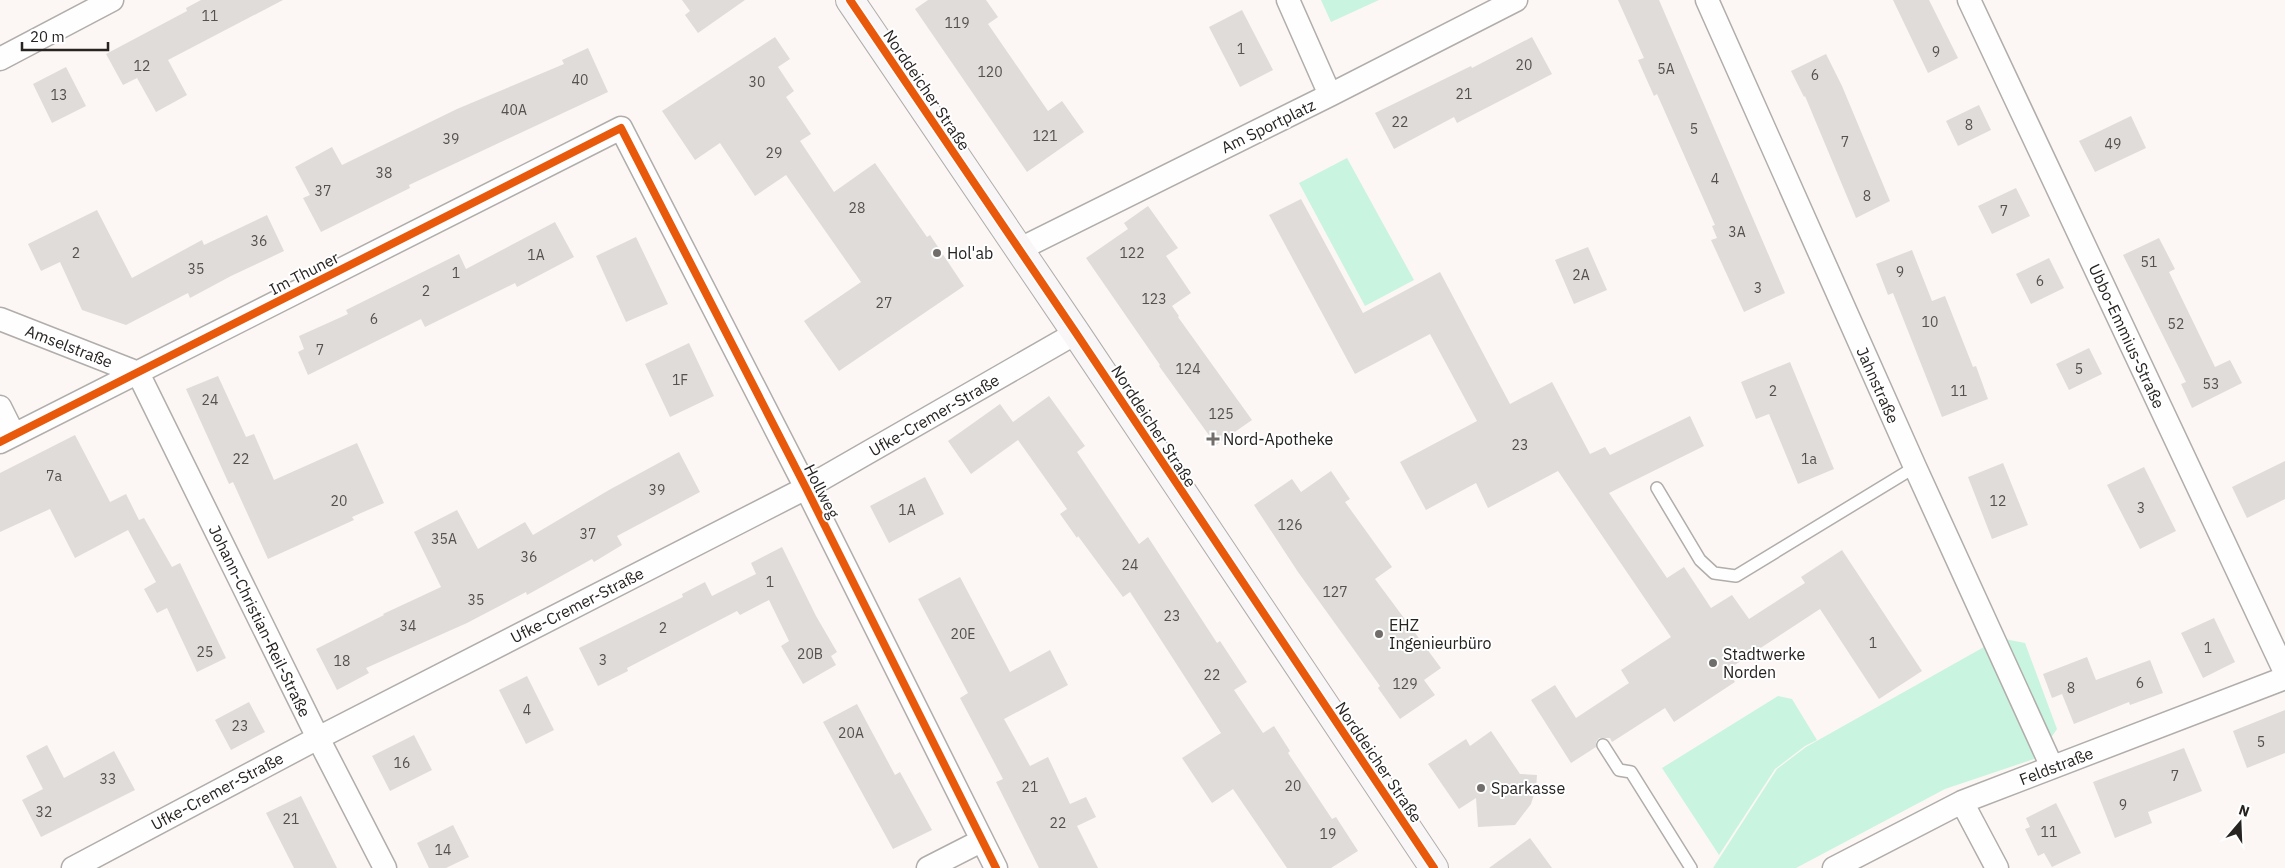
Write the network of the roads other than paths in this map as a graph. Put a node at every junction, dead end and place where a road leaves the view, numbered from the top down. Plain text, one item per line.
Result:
1 (112, 0) edge
2 (850, 0) edge
3 (1288, 0) edge
4 (1516, 0) edge
5 (1707, 0) edge
6 (1969, 0) edge
7 (0, 60) edge
8 (1330, 95) junction
9 (621, 128) joint
10 (1018, 250) junction
11 (0, 320) edge
12 (1076, 333) junction
13 (138, 373) junction
14 (0, 407) edge
15 (7, 439) edge
16 (1914, 467) junction
17 (806, 488) junction
18 (1657, 488) dead end
19 (2285, 672) edge
20 (2285, 678) edge
21 (318, 738) junction
22 (1603, 745) dead end
23 (2052, 768) junction
24 (1962, 802) junction
25 (981, 840) junction
26 (73, 868) edge
27 (384, 868) edge
28 (928, 868) edge
29 (996, 868) edge
30 (1434, 868) edge
31 (1691, 868) edge
32 (1834, 868) edge
33 (1997, 868) edge

1 - 7 street
2 - 10 main road, Norddeicher Straße
3 - 8 street
4 - 8 street, Am Sportplatz
5 - 16 street, Jahnstraße
6 - 19 street, Ubbo-Emmius-Straße
8 - 10 street, Am Sportplatz
9 - 13 street, Im Thuner
9 - 17 street, Hollweg
10 - 12 main road, Norddeicher Straße
11 - 13 street, Amselstraße
12 - 17 street, Ufke-Cremer-Straße
12 - 30 main road, Norddeicher Straße
13 - 15 street, Im Thuner
13 - 21 street, Johann-Christian-Reil-Straße
14 - 15 street
16 - 18 lane
16 - 23 street, Jahnstraße
17 - 21 street, Ufke-Cremer-Straße
17 - 25 street, Hollweg
20 - 23 street, Feldstraße
21 - 26 street, Ufke-Cremer-Straße
21 - 27 street, Johann-Christian-Reil-Straße
22 - 31 lane
23 - 24 street, Feldstraße
24 - 32 street, Feldstraße
24 - 33 street
25 - 28 street
25 - 29 street, Hollweg

